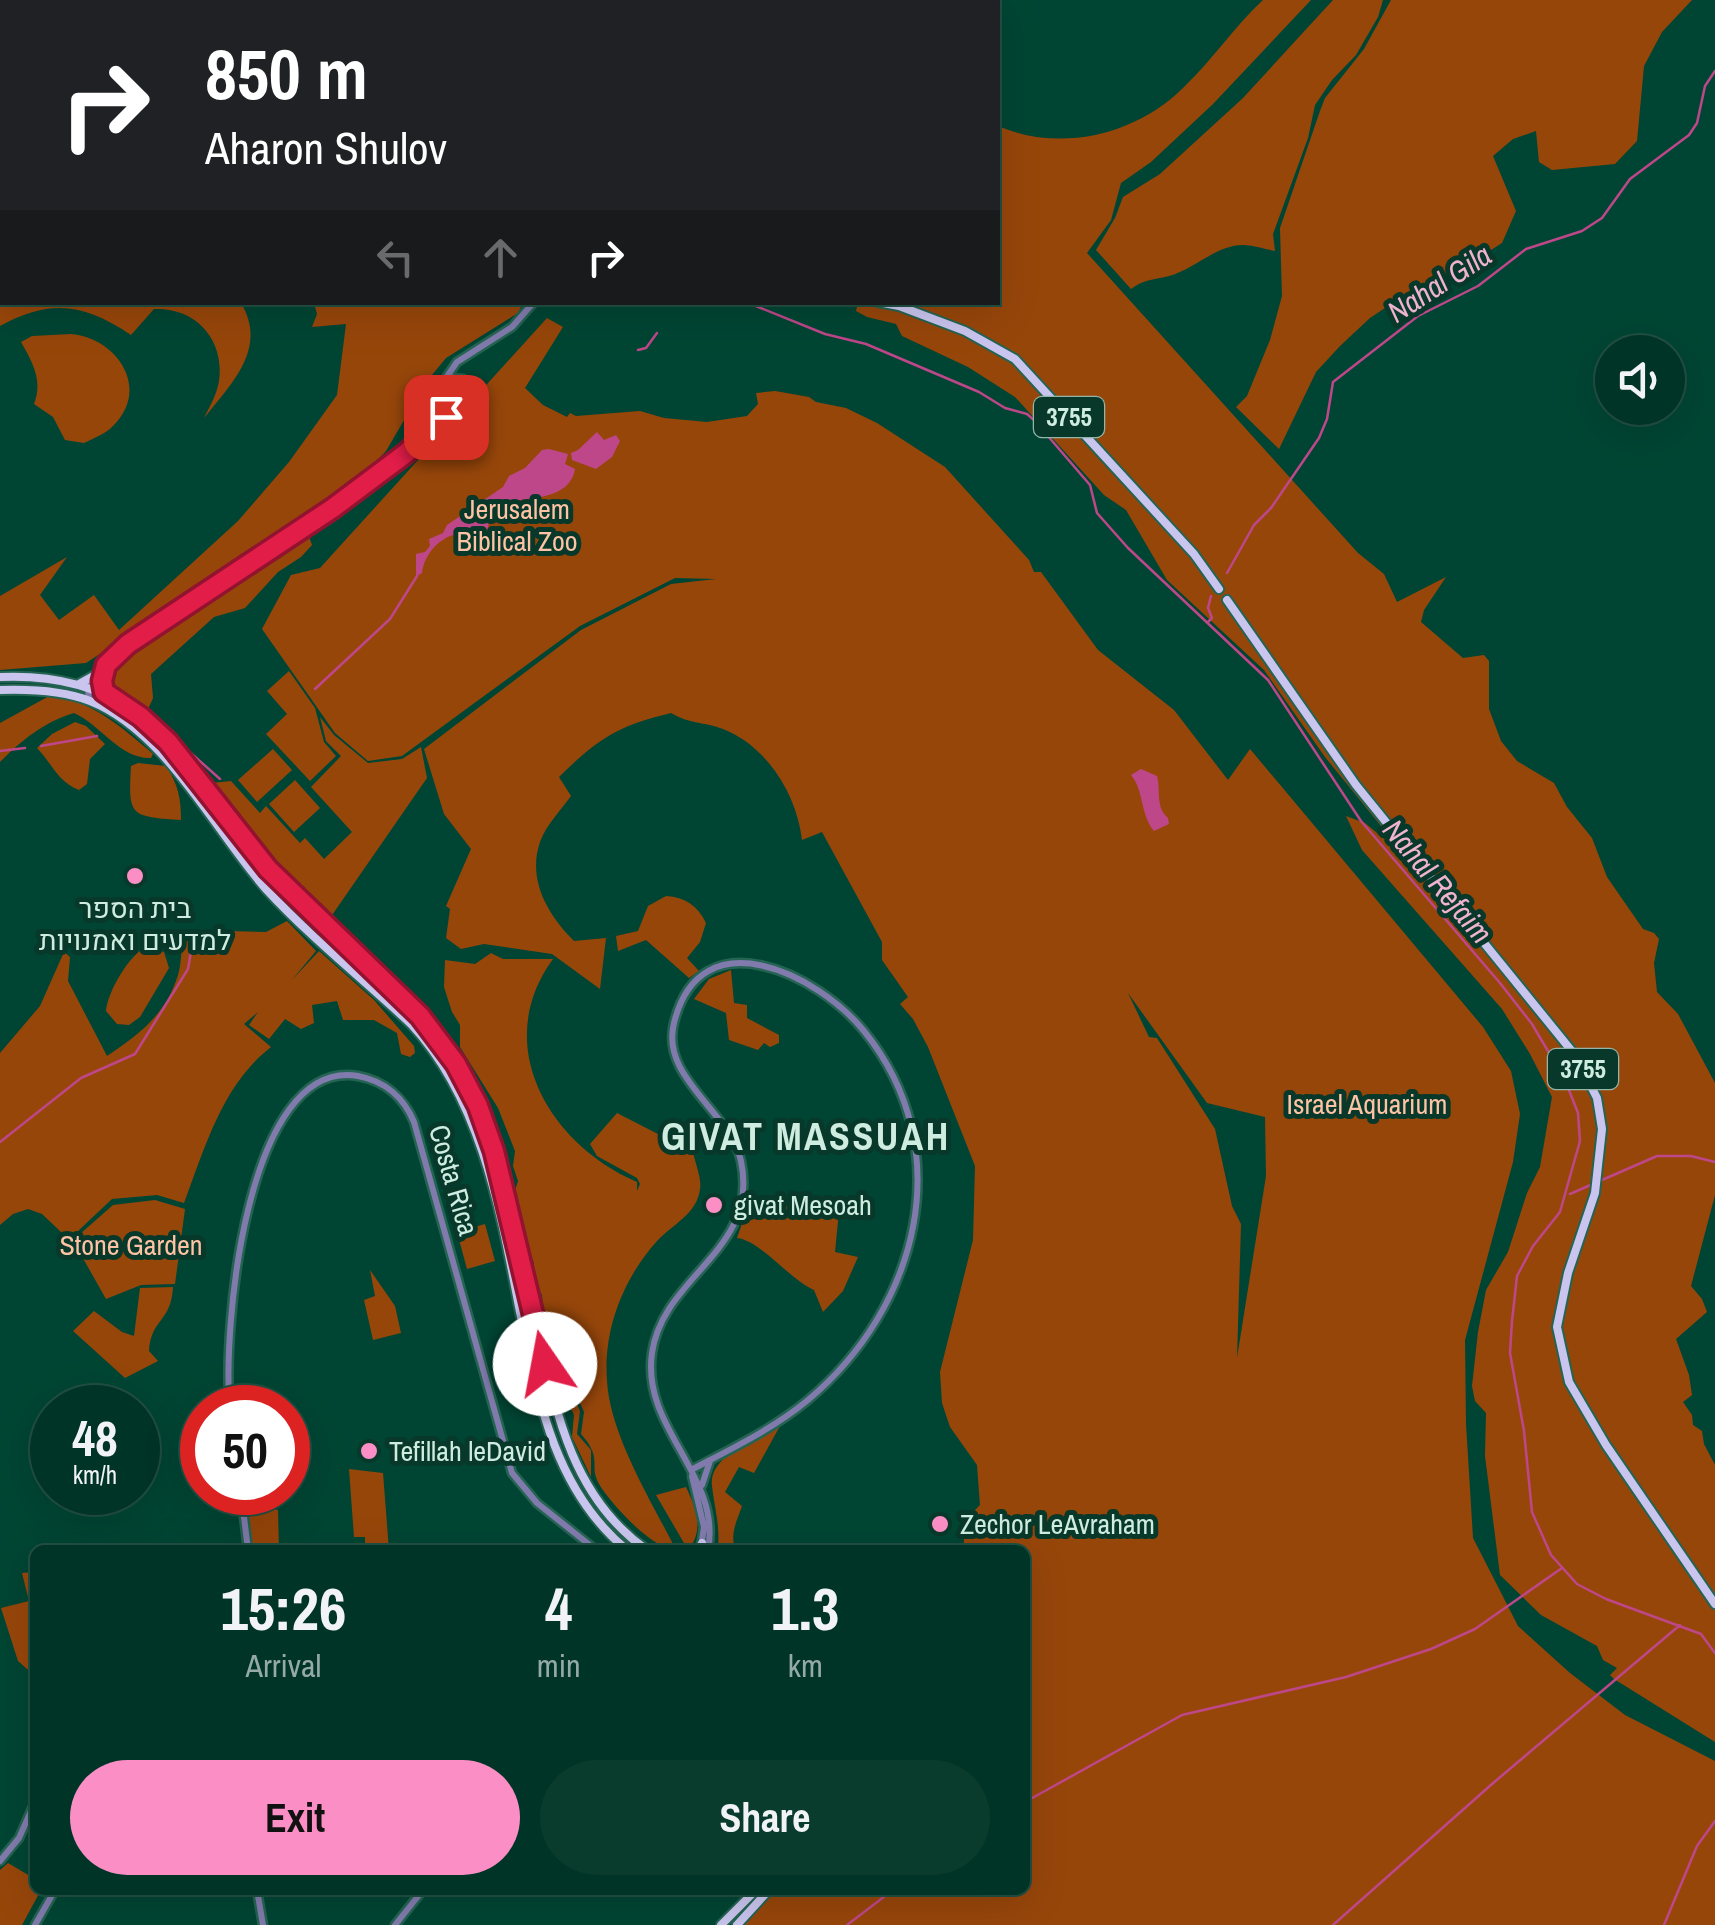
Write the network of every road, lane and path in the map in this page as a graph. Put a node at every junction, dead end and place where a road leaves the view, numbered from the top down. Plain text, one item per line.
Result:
1 (530, 305) edge
2 (894, 305) edge
3 (466, 356) junction
4 (448, 377) junction
5 (459, 377) junction
6 (446, 399) junction
7 (456, 402) junction
8 (428, 434) junction
9 (1219, 588) dead end
10 (1227, 600) dead end
11 (99, 676) junction
12 (0, 678) edge
13 (74, 684) junction
14 (0, 690) edge
15 (92, 690) junction
16 (112, 698) junction
17 (89, 700) junction
18 (229, 1385) edge
19 (710, 1460) junction
20 (691, 1470) junction
21 (702, 1485) junction
22 (244, 1515) edge
23 (247, 1545) edge
24 (590, 1545) edge
25 (622, 1545) edge
26 (641, 1545) edge
27 (702, 1545) edge
28 (703, 1545) edge
29 (1715, 1604) edge
30 (30, 1813) edge
31 (0, 1861) edge
32 (52, 1895) edge
33 (257, 1895) edge
34 (419, 1895) edge
35 (751, 1895) edge
36 (764, 1895) edge
37 (396, 1924) edge
38 (35, 1925) edge
39 (263, 1925) edge
40 (721, 1925) edge
41 (737, 1925) edge

1 - 3 street
2 - 9 main road, 3755
3 - 4 street
3 - 5 street
4 - 5 street
4 - 6 street
5 - 7 street
6 - 7 street
6 - 8 street
7 - 8 street
8 - 11 street
10 - 29 main road, 3755
11 - 13 main road
11 - 15 street
11 - 16 main road
12 - 13 main road
13 - 15 main road
14 - 17 main road
15 - 16 main road
15 - 17 street
16 - 26 main road
17 - 25 main road
18 - 24 street, Costa Rica
19 - 20 street
19 - 20 street
19 - 21 street
20 - 21 street
20 - 27 street
21 - 28 street
22 - 23 street
30 - 31 street
32 - 38 street
33 - 39 street
34 - 37 street
35 - 40 main road
36 - 41 main road

